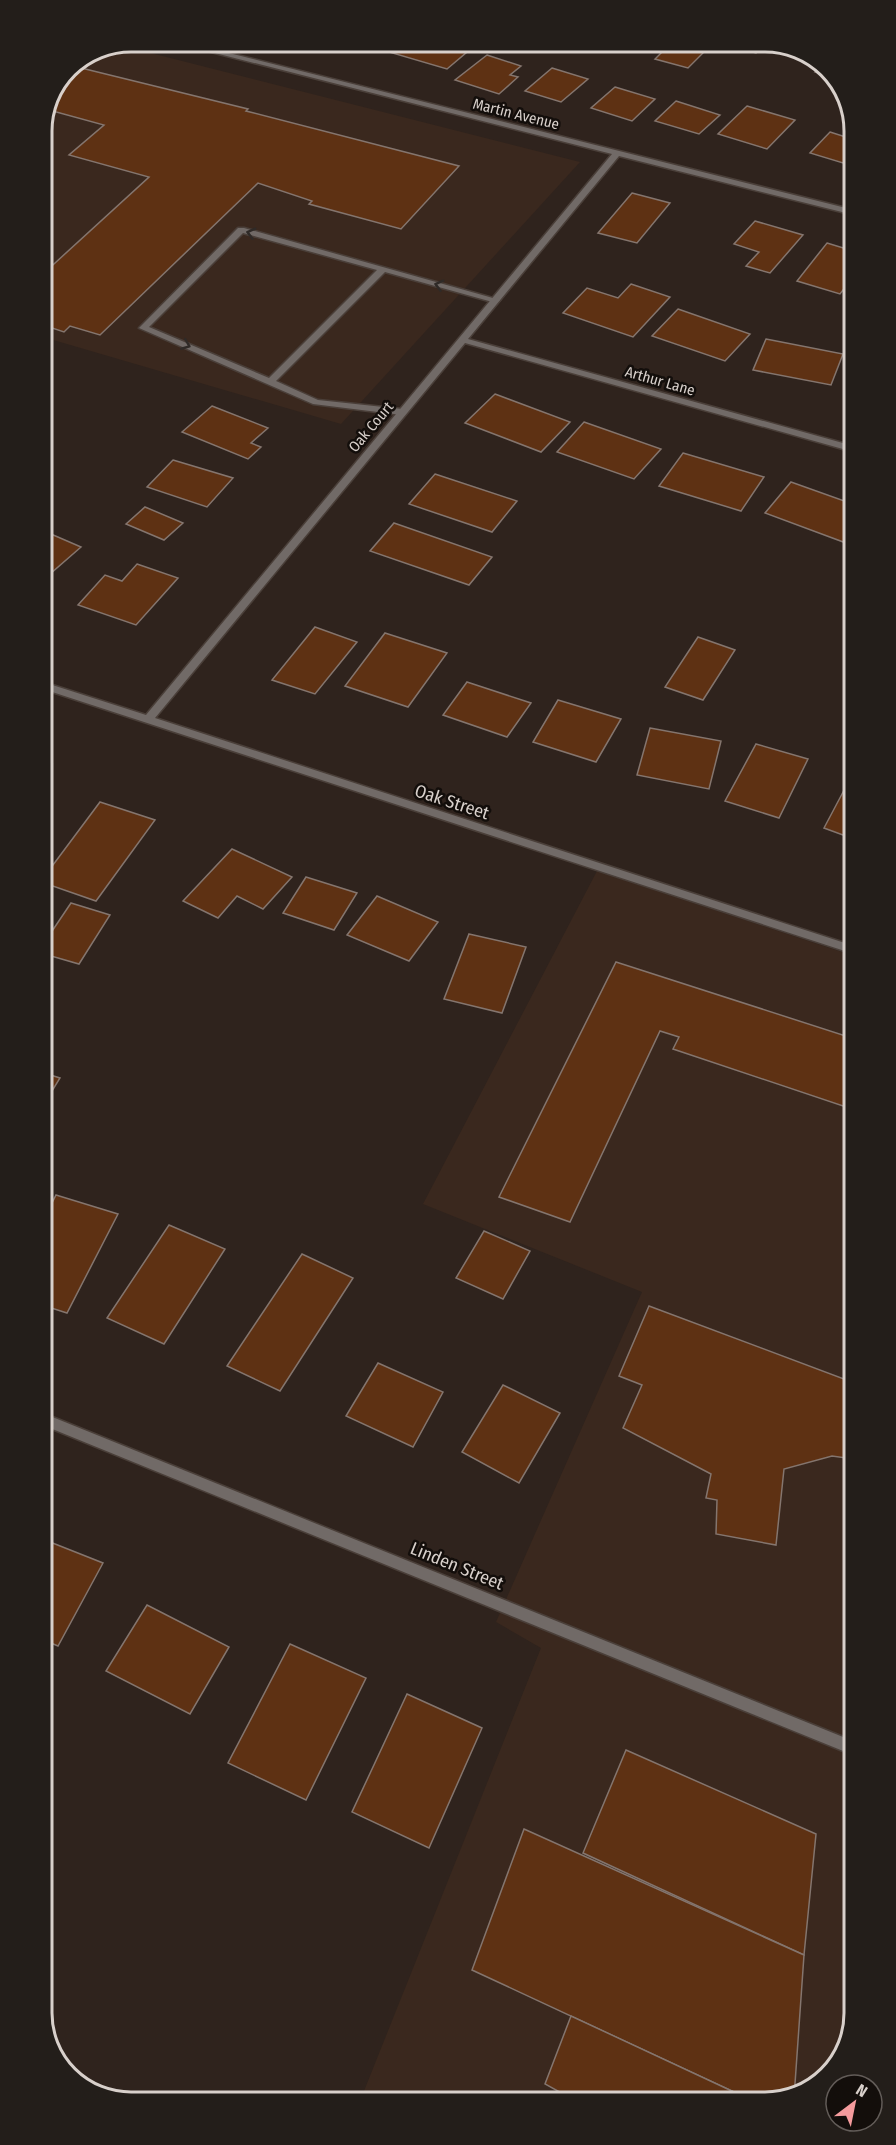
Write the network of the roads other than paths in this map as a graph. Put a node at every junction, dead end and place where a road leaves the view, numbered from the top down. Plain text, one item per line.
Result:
1 (220, 53) edge
2 (617, 154) junction
3 (844, 211) edge
4 (383, 269) junction
5 (496, 300) junction
6 (462, 340) junction
7 (271, 381) junction
8 (402, 412) junction
9 (844, 446) edge
10 (53, 688) edge
11 (148, 720) junction
12 (844, 947) edge
13 (53, 1423) edge
14 (844, 1744) edge

1 - 2 street, Martin Avenue
2 - 3 street, Martin Avenue
2 - 5 street, Oak Court
5 -> 4 street
4 - 7 street
4 -> 7 street
5 - 6 street, Oak Court
6 - 8 street, Oak Court
6 - 9 street, Arthur Lane
7 - 8 street
8 - 11 street, Oak Court
10 - 11 street, Oak Street
11 - 12 street, Oak Street
13 - 14 street, Linden Street

